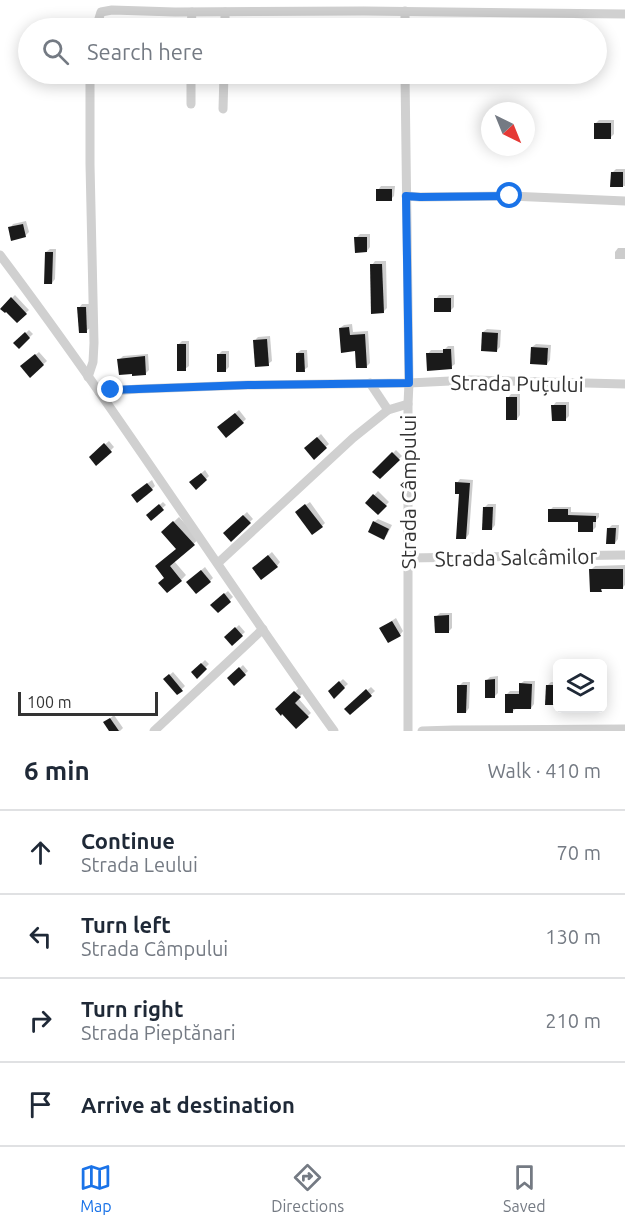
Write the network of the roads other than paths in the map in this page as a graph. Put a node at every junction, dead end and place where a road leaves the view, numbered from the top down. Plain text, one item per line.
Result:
1 (405, 11) junction
2 (192, 12) junction
3 (225, 12) junction
4 (625, 14) edge
5 (98, 18) edge
6 (192, 18) edge
7 (225, 18) edge
8 (405, 18) edge
9 (90, 84) edge
10 (191, 84) edge
11 (224, 84) edge
12 (405, 84) edge
13 (191, 104) dead end
14 (223, 110) dead end
15 (406, 196) junction
16 (625, 201) edge
17 (0, 255) edge
18 (88, 377) junction
19 (370, 383) junction
20 (409, 383) junction
21 (625, 384) edge
22 (99, 392) junction
23 (408, 404) junction
24 (388, 410) junction
25 (625, 555) edge
26 (407, 558) junction
27 (218, 563) junction
28 (263, 629) junction
29 (625, 729) edge
30 (154, 731) edge
31 (334, 731) edge
32 (408, 731) edge
33 (422, 731) edge

1 - 3 street
1 - 4 street
1 - 8 street
2 - 3 street
2 - 5 street
2 - 6 street
3 - 7 street
9 - 18 street
10 - 13 street
11 - 14 street
12 - 15 street, Strada Câmpului
15 - 16 street
15 - 20 street, Strada Câmpului
17 - 18 street
18 - 22 street
19 - 20 street, Strada Puțului
19 - 22 street, Strada Puțului
19 - 24 street
20 - 21 street, Strada Puțului
20 - 23 street, Strada Câmpului
22 - 27 street
23 - 24 street
23 - 26 street, Strada Câmpului
24 - 27 street
25 - 26 street, Strada Salcâmilor
26 - 32 street, Strada Câmpului
27 - 28 street
28 - 30 street
28 - 31 street
29 - 33 street

